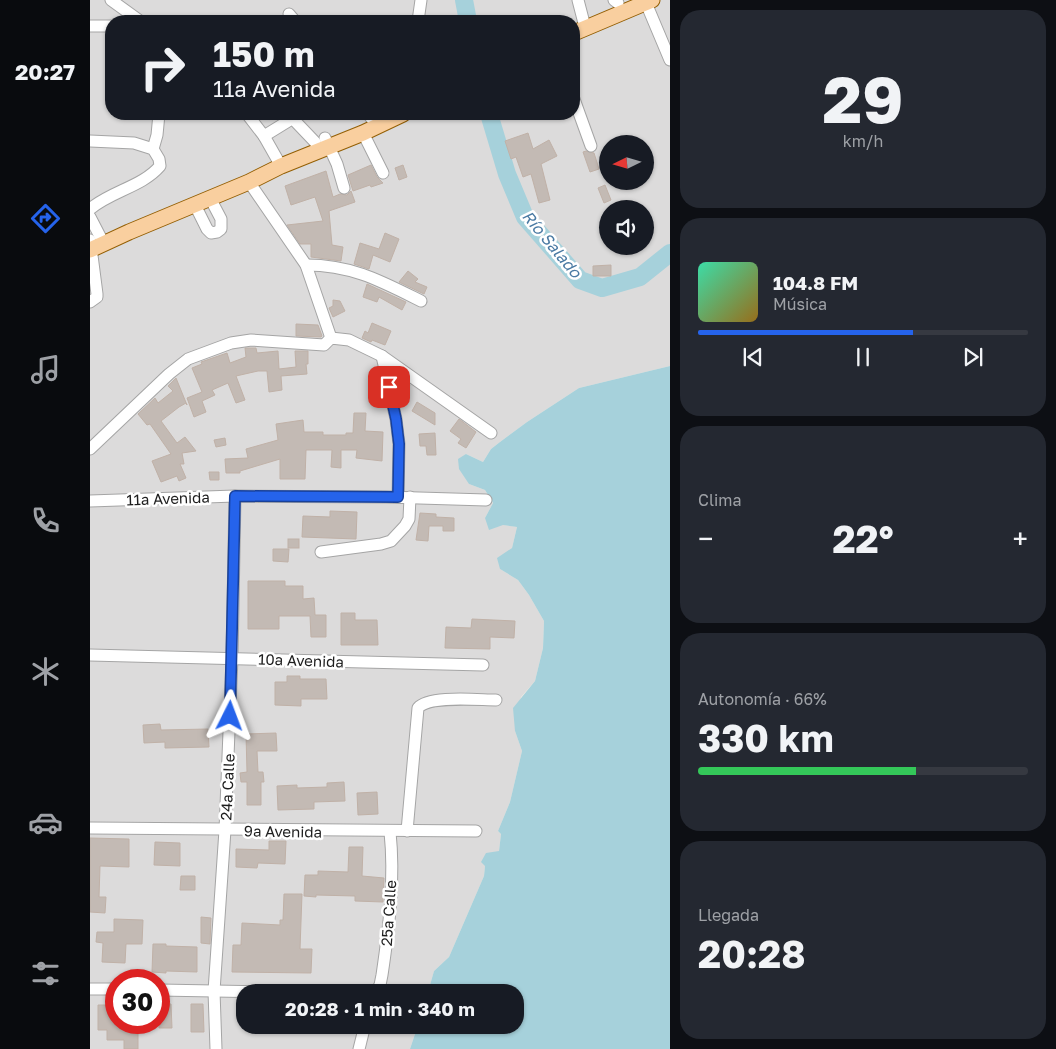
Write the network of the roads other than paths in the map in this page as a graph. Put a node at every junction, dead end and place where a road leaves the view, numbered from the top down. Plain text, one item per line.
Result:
1 (111, 0) edge
2 (421, 0) edge
3 (578, 0) edge
4 (620, 1) edge
5 (649, 1) edge
6 (132, 15) edge
7 (419, 15) edge
8 (579, 15) edge
9 (580, 24) edge
10 (580, 25) edge
11 (90, 26) edge
12 (105, 26) edge
13 (670, 60) edge
14 (580, 116) edge
15 (158, 120) edge
16 (252, 120) edge
17 (365, 120) edge
18 (390, 120) edge
19 (363, 133) junction
20 (264, 136) junction
21 (90, 141) edge
22 (322, 144) junction
23 (591, 146) dead end
24 (153, 149) junction
25 (279, 162) junction
26 (383, 173) dead end
27 (249, 182) junction
28 (344, 188) dead end
29 (210, 198) junction
30 (196, 205) junction
31 (90, 209) edge
32 (90, 217) edge
33 (94, 243) edge
34 (306, 265) junction
35 (421, 301) dead end
36 (90, 302) edge
37 (331, 338) junction
38 (382, 356) junction
39 (491, 433) dead end
40 (90, 449) edge
41 (235, 496) junction
42 (398, 497) junction
43 (410, 497) junction
44 (486, 500) dead end
45 (90, 501) edge
46 (321, 552) dead end
47 (90, 655) edge
48 (232, 658) junction
49 (483, 665) dead end
50 (496, 700) dead end
51 (90, 828) edge
52 (225, 830) junction
53 (476, 831) dead end
54 (390, 832) junction
55 (406, 832) junction
56 (379, 984) edge
57 (90, 989) edge
58 (105, 990) edge
59 (170, 990) edge
60 (214, 991) junction
61 (236, 991) edge
62 (363, 1034) edge
63 (216, 1049) edge
64 (359, 1049) edge

1 - 6 street
2 - 7 street
3 - 8 street
4 - 9 main road
5 - 10 main road
5 - 13 street
11 - 12 street
14 - 23 street
15 - 24 street
16 - 20 street
17 - 22 main road
18 - 19 main road
19 - 22 main road
19 - 26 street
20 - 22 street
20 - 25 street
21 - 24 street
22 - 25 main road
22 - 28 street
24 - 31 street
25 - 27 main road
25 - 33 main road
27 - 29 main road
27 - 34 street
29 - 30 main road
29 - 30 street
30 - 33 main road
32 - 33 street
33 - 36 street
34 - 35 street
34 - 37 street
37 - 38 street
37 - 40 street
38 - 39 street
38 - 42 street
41 - 42 street, 11a Avenida
41 - 45 street, 11a Avenida
41 - 48 street, 24a Calle
42 - 43 street, 11a Avenida
43 - 44 street, 11a Avenida
43 - 46 street
47 - 48 street, 10a Avenida
48 - 49 street, 10a Avenida
48 - 52 street, 24a Calle
50 - 55 street
51 - 52 street, 9a Avenida
52 - 54 street, 9a Avenida
52 - 60 street, 24a Calle
53 - 55 street, 9a Avenida
54 - 55 street, 9a Avenida
54 - 56 street, 25a Calle
57 - 58 street
59 - 60 street
60 - 61 street
60 - 63 street, 24a Calle
62 - 64 street

